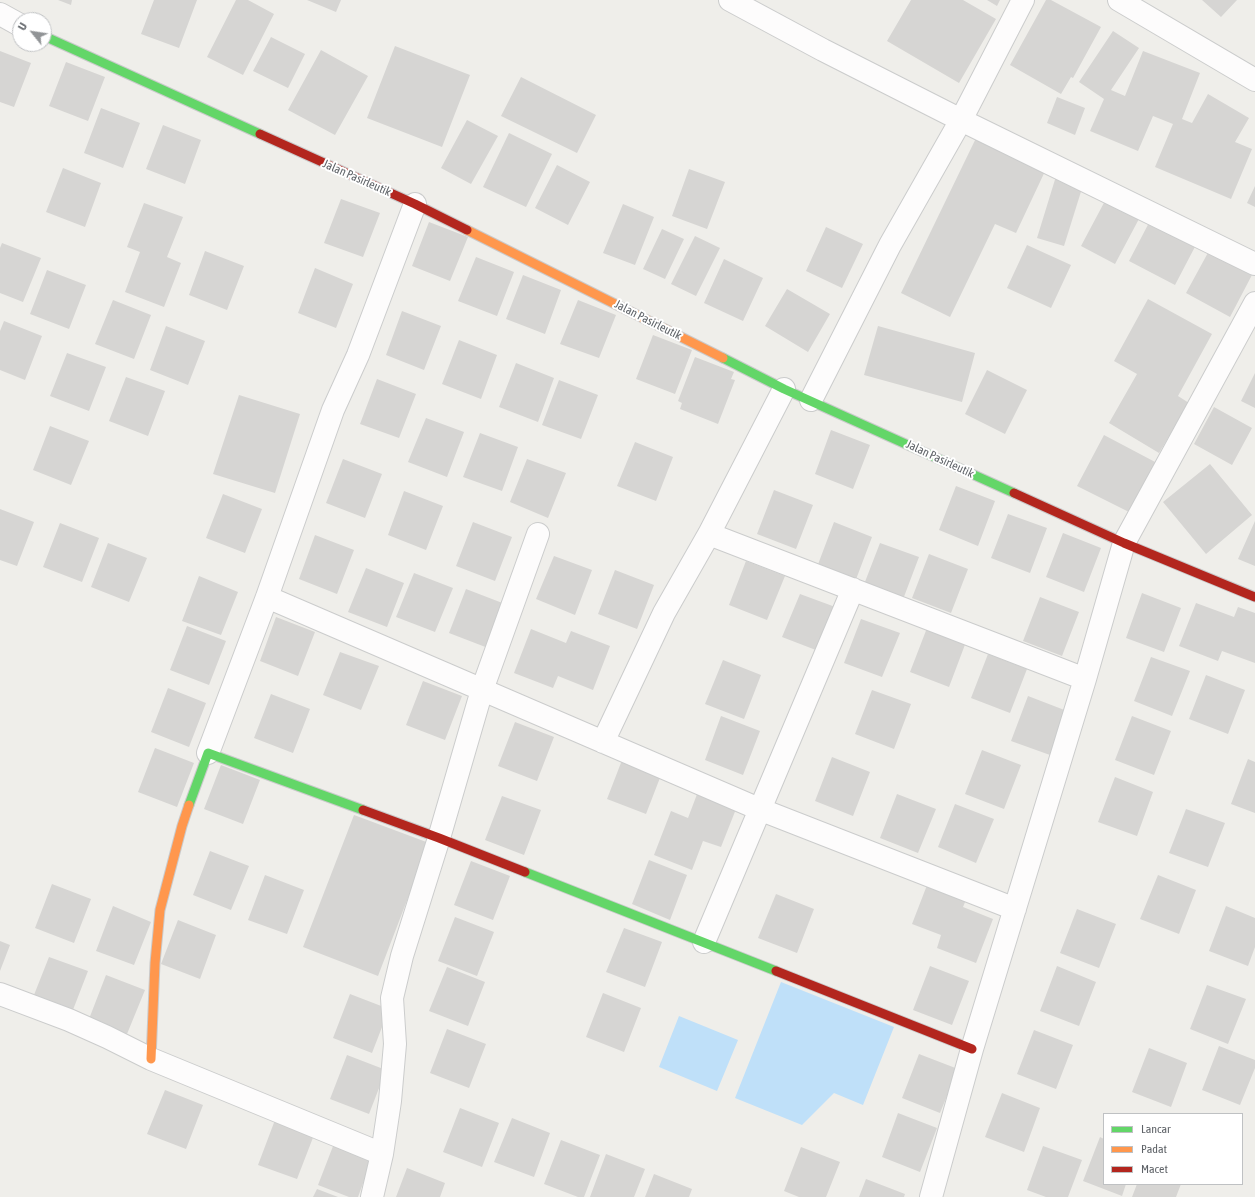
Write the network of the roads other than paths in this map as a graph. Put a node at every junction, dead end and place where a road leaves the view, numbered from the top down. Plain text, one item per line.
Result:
1 (730, 0) edge
2 (1023, 0) edge
3 (1118, 0) edge
4 (0, 14) edge
5 (12, 21) edge
6 (52, 40) edge
7 (1255, 80) edge
8 (961, 120) junction
9 (415, 204) junction
10 (1255, 264) edge
11 (1255, 303) edge
12 (784, 389) junction
13 (811, 400) junction
14 (538, 534) dead end
15 (710, 534) junction
16 (1124, 543) junction
17 (853, 589) junction
18 (1255, 597) edge
19 (267, 598) junction
20 (1085, 679) junction
21 (482, 690) junction
22 (603, 742) junction
23 (208, 753) junction
24 (759, 809) junction
25 (439, 838) junction
26 (1015, 909) junction
27 (704, 942) junction
28 (0, 994) edge
29 (972, 1049) junction
30 (151, 1059) junction
31 (382, 1154) junction
32 (372, 1197) edge
33 (930, 1197) edge

1 - 8 street
2 - 8 street
3 - 7 street
4 - 5 street
6 - 9 street, Jalan Pasirleutik
8 - 10 street
8 - 13 street
9 - 12 street, Jalan Pasirleutik
9 - 19 street
11 - 16 street
12 - 13 street, Jalan Pasirleutik
12 - 15 street
13 - 16 street, Jalan Pasirleutik
14 - 21 street
15 - 17 street
15 - 22 street
16 - 18 street, Jalan Pasirleutik
16 - 20 street
17 - 20 street
17 - 24 street
19 - 21 street
19 - 23 street
20 - 26 street
21 - 22 street
21 - 25 street
22 - 24 street
23 - 25 street
23 - 30 street
24 - 26 street
24 - 27 street
25 - 27 street
25 - 31 street
26 - 29 street
27 - 29 street
28 - 30 street
29 - 33 street
30 - 31 street
31 - 32 street

